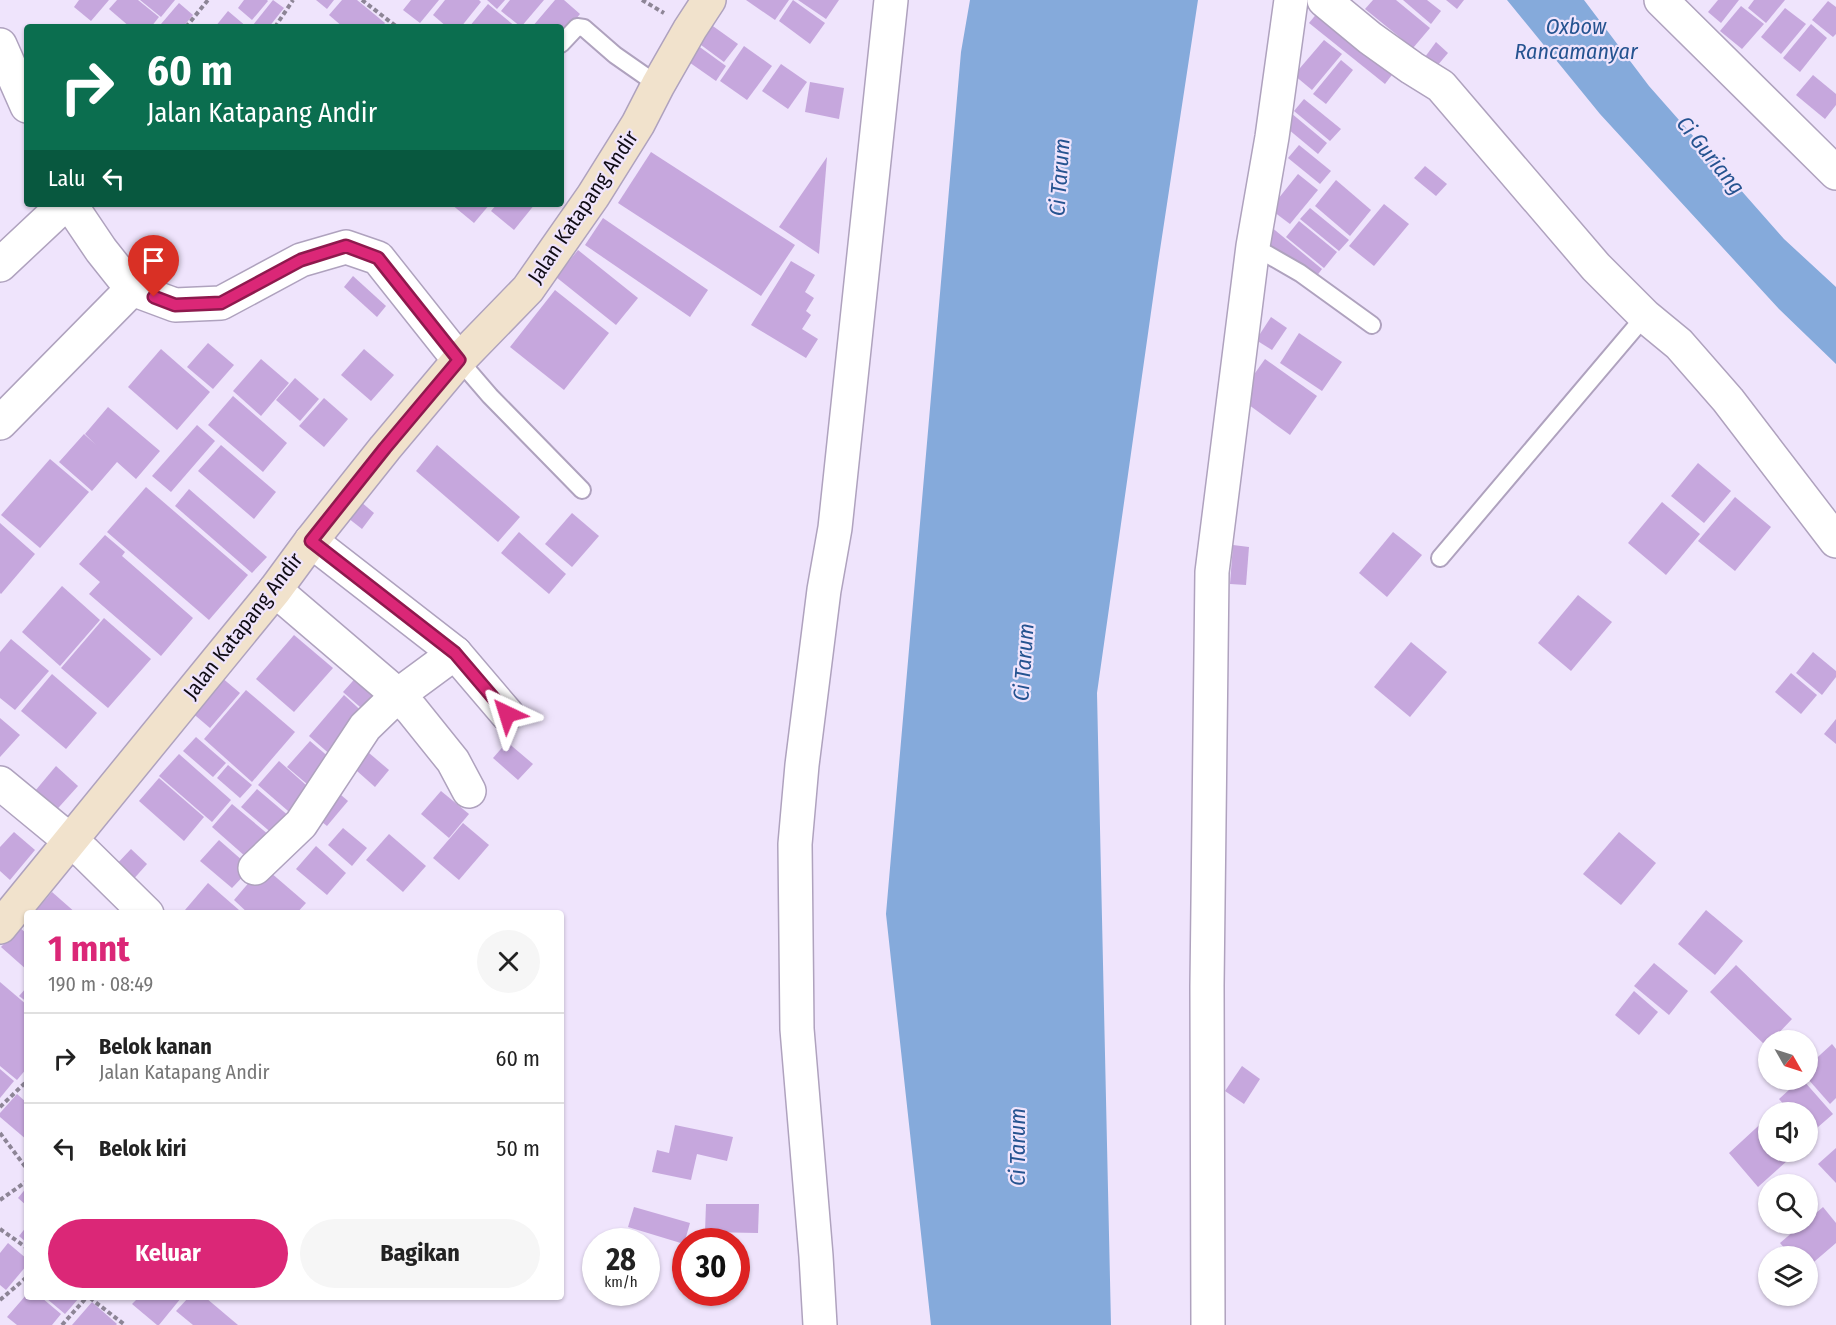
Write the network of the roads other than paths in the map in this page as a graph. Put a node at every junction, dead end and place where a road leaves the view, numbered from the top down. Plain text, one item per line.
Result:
1 (708, 0) edge
2 (891, 0) edge
3 (1291, 0) edge
4 (1324, 0) edge
5 (1661, 0) edge
6 (564, 41) edge
7 (4, 67) edge
8 (658, 85) junction
9 (24, 101) edge
10 (1836, 172) edge
11 (62, 207) edge
12 (72, 207) edge
13 (1253, 246) junction
14 (0, 265) edge
15 (132, 289) junction
16 (1646, 316) junction
17 (1372, 325) dead end
18 (465, 355) junction
19 (0, 423) edge
20 (582, 490) dead end
21 (311, 541) junction
22 (1836, 541) edge
23 (1440, 558) dead end
24 (275, 590) junction
25 (455, 653) junction
26 (398, 695) junction
27 (507, 714) dead end
28 (0, 783) edge
29 (469, 791) dead end
30 (71, 840) junction
31 (255, 868) dead end
32 (143, 910) edge
33 (0, 927) edge
34 (820, 1325) edge
35 (1208, 1325) edge

1 - 8 street, Jalan Katapang Andir
2 - 34 street
3 - 13 street
4 - 16 street
5 - 10 street
6 - 8 lane
7 - 9 street
8 - 18 street, Jalan Katapang Andir
11 - 14 street
12 - 15 street
13 - 17 lane
13 - 35 street
15 - 18 street
15 - 19 street
16 - 22 street
16 - 23 lane
18 - 20 lane
18 - 21 street, Jalan Katapang Andir
21 - 24 street, Jalan Katapang Andir
21 - 25 street
24 - 26 street
24 - 30 street, Jalan Katapang Andir
25 - 26 street
25 - 27 street
26 - 29 street
26 - 31 street
28 - 30 street
30 - 32 street
30 - 33 street, Jalan Katapang Andir

